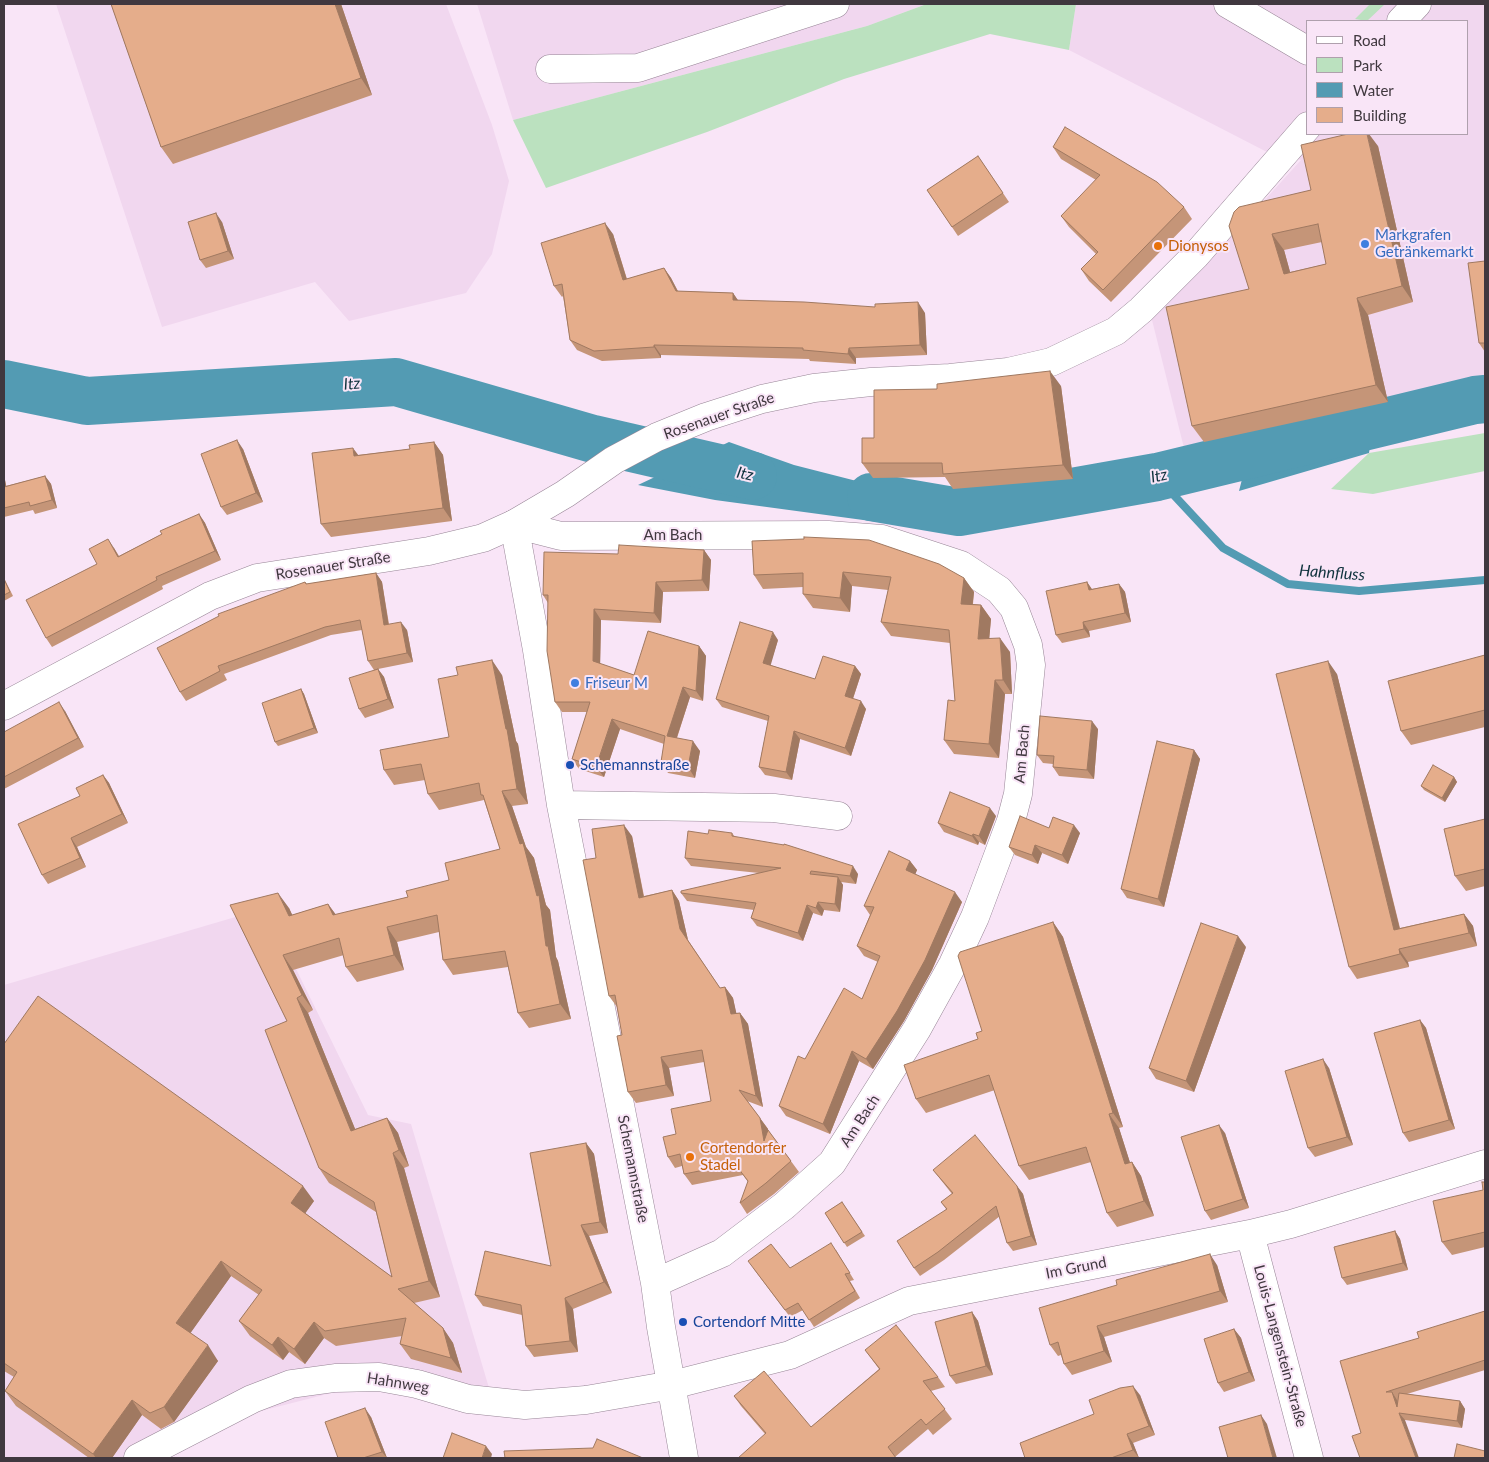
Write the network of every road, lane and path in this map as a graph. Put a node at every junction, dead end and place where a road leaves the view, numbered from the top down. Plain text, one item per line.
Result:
1 (835, 4) edge
2 (1228, 4) edge
3 (1417, 4) edge
4 (1402, 20) edge
5 (1306, 50) edge
6 (550, 69) dead end
7 (1306, 128) edge
8 (514, 524) junction
9 (4, 706) edge
10 (561, 806) junction
11 (838, 816) dead end
12 (1485, 1164) edge
13 (1250, 1234) junction
14 (655, 1284) junction
15 (672, 1386) junction
16 (138, 1458) edge
17 (684, 1458) edge
18 (1309, 1458) edge

1 - 6 street
2 - 5 street
3 - 4 street
7 - 8 street, Rosenauer Straße
8 - 9 street, Rosenauer Straße
8 - 10 street, Schemannstraße
8 - 14 street, Am Bach
10 - 11 street
10 - 14 street, Schemannstraße
12 - 13 street, Im Grund
13 - 15 street, Im Grund
13 - 18 street, Louis-Langenstein-Straße
14 - 15 street, Schemannstraße
15 - 16 street, Hahnweg
15 - 17 street, Schemannstraße

